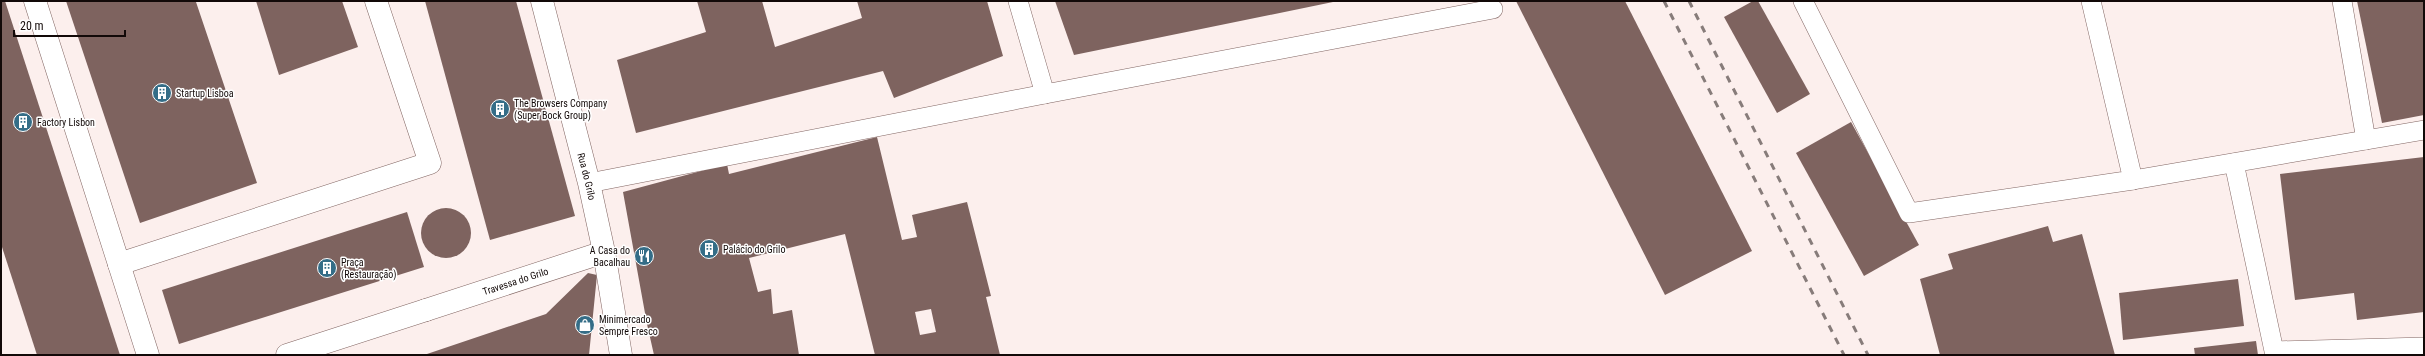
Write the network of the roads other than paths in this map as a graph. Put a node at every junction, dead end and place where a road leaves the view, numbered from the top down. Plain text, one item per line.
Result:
1 (35, 1) edge
2 (376, 1) edge
3 (542, 1) edge
4 (1018, 1) edge
5 (1803, 1) edge
6 (2091, 1) edge
7 (2342, 1) edge
8 (1493, 9) dead end
9 (1045, 94) junction
10 (2424, 130) edge
11 (2366, 140) junction
12 (2234, 163) junction
13 (2133, 180) junction
14 (589, 183) junction
15 (604, 252) junction
16 (119, 264) junction
17 (2424, 347) edge
18 (148, 355) edge
19 (287, 355) edge
20 (621, 355) edge

1 - 16 street
2 - 16 street
3 - 14 street, Rua do Grilo
4 - 9 lane
5 - 13 lane
6 - 13 lane
7 - 11 lane
8 - 9 lane
9 - 14 lane
10 - 11 lane
11 - 12 lane
12 - 13 lane
12 - 17 lane
14 - 15 street, Rua do Grilo
15 - 19 street, Travessa do Grilo
15 - 20 street, Rua do Grilo
16 - 18 street

